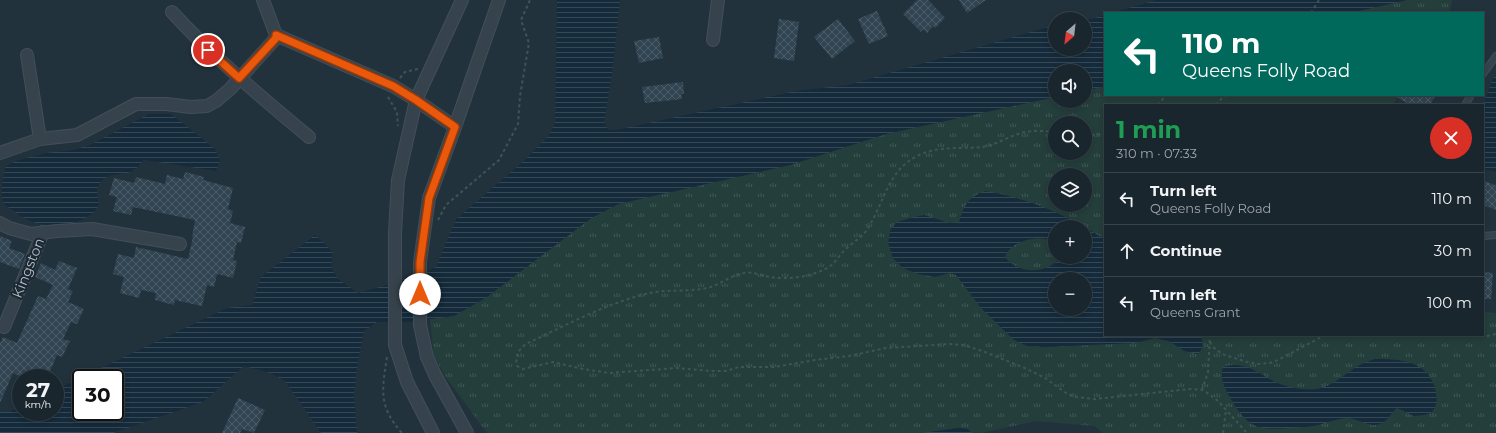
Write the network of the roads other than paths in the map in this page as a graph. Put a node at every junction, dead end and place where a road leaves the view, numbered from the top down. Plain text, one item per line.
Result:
1 (263, 0) edge
2 (462, 0) edge
3 (499, 0) edge
4 (718, 0) edge
5 (172, 12) dead end
6 (276, 35) junction
7 (713, 40) dead end
8 (27, 55) dead end
9 (1496, 56) edge
10 (1484, 73) edge
11 (239, 78) junction
12 (416, 100) junction
13 (455, 127) junction
14 (309, 138) dead end
15 (40, 139) junction
16 (0, 152) edge
17 (0, 223) edge
18 (43, 232) junction
19 (1496, 235) edge
20 (1484, 236) edge
21 (180, 244) dead end
22 (4, 326) dead end
23 (433, 433) edge
24 (467, 433) edge

1 - 6 street
2 - 12 street
3 - 13 street
4 - 7 street
5 - 11 street
6 - 11 street
6 - 12 street
8 - 15 street
9 - 10 lane
11 - 14 street
11 - 15 street
12 - 13 street
12 - 23 street
13 - 24 street
15 - 16 street
17 - 18 street
18 - 21 street
18 - 22 street, Kingston
19 - 20 lane

